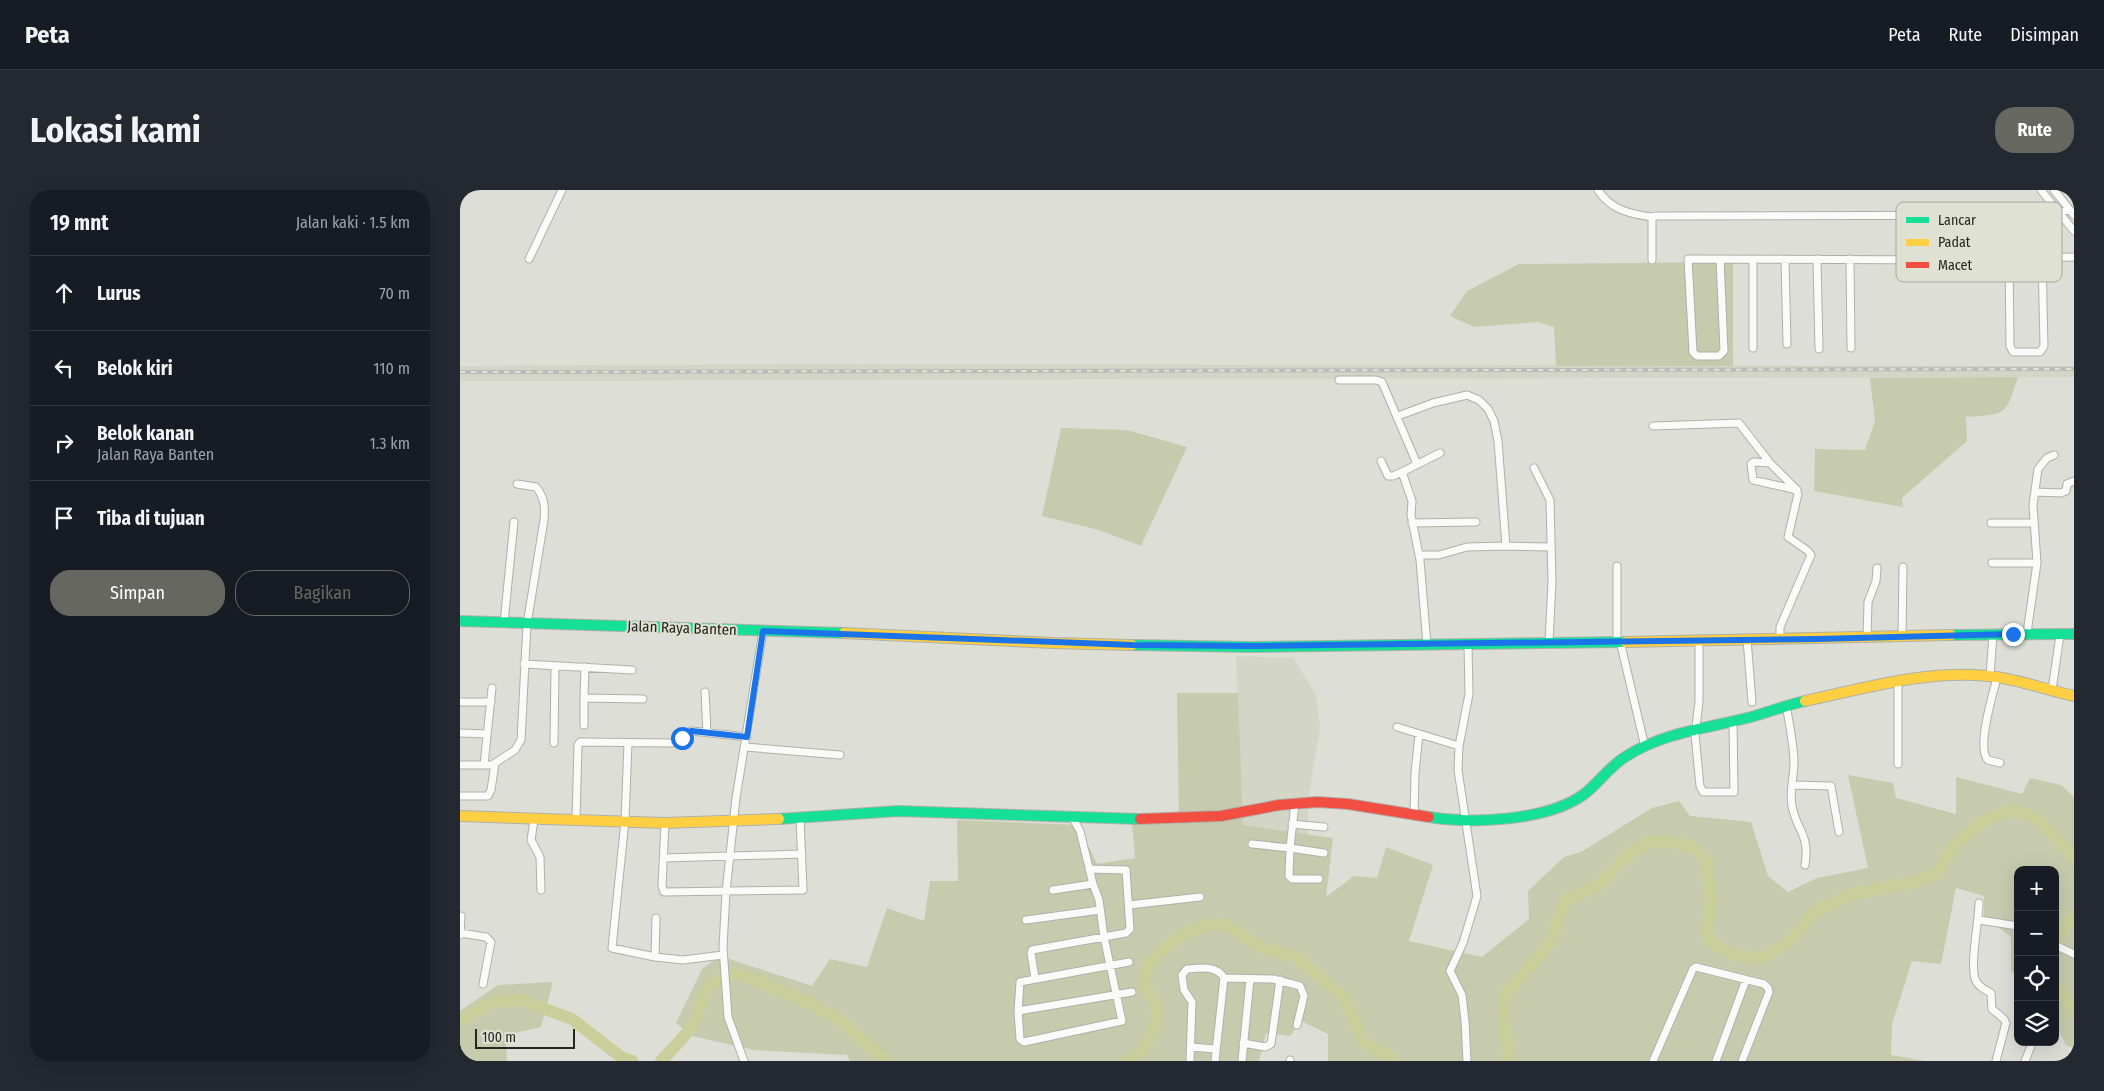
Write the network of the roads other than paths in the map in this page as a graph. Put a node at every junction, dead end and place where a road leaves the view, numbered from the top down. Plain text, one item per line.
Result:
1 (562, 190) edge
2 (1598, 190) edge
3 (2041, 190) edge
4 (2054, 190) edge
5 (2050, 202) edge
6 (2068, 209) junction
7 (2062, 212) edge
8 (2074, 215) edge
9 (1896, 216) edge
10 (1652, 217) junction
11 (2062, 217) edge
12 (2074, 231) edge
13 (529, 259) dead end
14 (1720, 259) junction
15 (1817, 259) junction
16 (1850, 259) junction
17 (1896, 259) edge
18 (1652, 260) dead end
19 (1753, 260) junction
20 (1785, 260) junction
21 (2009, 282) edge
22 (2043, 282) edge
23 (1787, 344) dead end
24 (1753, 348) dead end
25 (1851, 348) dead end
26 (1818, 349) dead end
27 (1339, 380) dead end
28 (1398, 416) junction
29 (1653, 426) dead end
30 (1440, 453) dead end
31 (2054, 455) dead end
32 (1381, 461) dead end
33 (1770, 463) junction
34 (1417, 464) junction
35 (1534, 468) dead end
36 (1402, 472) junction
37 (2074, 481) edge
38 (517, 484) dead end
39 (1797, 490) junction
40 (2035, 492) junction
41 (514, 522) dead end
42 (1476, 522) dead end
43 (1412, 523) junction
44 (1991, 523) dead end
45 (2034, 523) junction
46 (1506, 546) junction
47 (1551, 547) junction
48 (1420, 555) junction
49 (1992, 563) dead end
50 (2037, 564) junction
51 (1616, 566) dead end
52 (1903, 567) dead end
53 (1877, 568) dead end
54 (460, 621) edge
55 (504, 623) junction
56 (527, 624) junction
57 (763, 631) junction
58 (2027, 633) junction
59 (1993, 634) junction
60 (2074, 634) edge
61 (2060, 635) junction
62 (1902, 636) junction
63 (1867, 638) junction
64 (1747, 639) junction
65 (1780, 639) junction
66 (1699, 640) junction
67 (1619, 641) junction
68 (1549, 643) junction
69 (1427, 645) junction
70 (1468, 645) junction
71 (524, 664) junction
72 (555, 666) junction
73 (585, 667) junction
74 (632, 670) dead end
75 (1993, 677) junction
76 (1898, 682) junction
77 (492, 688) dead end
78 (2052, 690) junction
79 (705, 692) dead end
80 (2074, 696) edge
81 (584, 698) junction
82 (643, 700) dead end
83 (460, 702) edge
84 (491, 702) junction
85 (1752, 702) dead end
86 (1786, 705) junction
87 (1733, 721) junction
88 (584, 725) dead end
89 (1397, 727) dead end
90 (1696, 728) junction
91 (707, 732) junction
92 (460, 733) edge
93 (486, 734) junction
94 (1419, 734) junction
95 (747, 737) junction
96 (554, 743) dead end
97 (628, 743) junction
98 (1459, 746) junction
99 (745, 747) junction
100 (1645, 748) junction
101 (840, 755) dead end
102 (2000, 763) dead end
103 (1898, 764) dead end
104 (460, 765) edge
105 (484, 765) junction
106 (494, 765) junction
107 (1793, 785) junction
108 (460, 796) edge
109 (1294, 803) junction
110 (1414, 815) junction
111 (460, 816) edge
112 (1072, 817) junction
113 (800, 818) junction
114 (534, 820) junction
115 (576, 820) junction
116 (734, 820) junction
117 (1466, 820) junction
118 (625, 821) junction
119 (665, 823) junction
120 (1292, 824) junction
121 (1324, 827) dead end
122 (1839, 832) dead end
123 (1252, 844) dead end
124 (1290, 848) junction
125 (1324, 852) dead end
126 (802, 854) junction
127 (731, 857) junction
128 (664, 858) junction
129 (1805, 865) dead end
130 (1089, 868) junction
131 (1318, 879) dead end
132 (1093, 884) junction
133 (541, 890) dead end
134 (1053, 890) dead end
135 (726, 892) junction
136 (1200, 897) dead end
137 (1979, 903) dead end
138 (1129, 905) junction
139 (1100, 910) junction
140 (461, 916) edge
141 (656, 918) dead end
142 (1026, 920) dead end
143 (1979, 920) junction
144 (2014, 925) edge
145 (460, 934) edge
146 (1104, 937) junction
147 (2059, 947) edge
148 (2073, 953) edge
149 (654, 957) junction
150 (723, 957) junction
151 (1129, 962) dead end
152 (1110, 965) junction
153 (1035, 978) junction
154 (1224, 978) junction
155 (1250, 980) junction
156 (1280, 980) junction
157 (1746, 980) junction
158 (483, 984) dead end
159 (1132, 992) dead end
160 (1116, 994) junction
161 (1018, 1011) junction
162 (1297, 1025) dead end
163 (1243, 1043) junction
164 (2031, 1046) dead end
165 (1191, 1047) junction
166 (1215, 1049) junction
167 (744, 1061) edge
168 (1190, 1061) edge
169 (1215, 1061) edge
170 (1242, 1061) edge
171 (1467, 1061) edge
172 (1653, 1061) edge
173 (1716, 1061) edge
174 (1742, 1061) edge
175 (1996, 1061) edge
176 (2025, 1061) edge

1 - 13 street
2 - 10 street
3 - 5 street
4 - 6 street
6 - 7 street
6 - 8 street
9 - 10 street
10 - 18 street
11 - 12 street
14 - 14 street
14 - 19 street
15 - 16 street
15 - 20 street
15 - 26 street
16 - 17 street
16 - 25 street
19 - 20 street
19 - 24 street
20 - 23 street
21 - 22 street
27 - 28 street
28 - 34 street
28 - 46 street
29 - 33 street
30 - 34 street
31 - 40 street
32 - 36 street
33 - 39 street
33 - 39 street
34 - 36 street
35 - 47 street
36 - 43 street
37 - 40 street
38 - 56 street
39 - 65 street
40 - 45 street
41 - 55 street
42 - 43 street
43 - 48 street
44 - 45 street
45 - 50 street
46 - 47 street
46 - 48 street
47 - 68 street
48 - 69 street
49 - 50 street
50 - 58 street
51 - 67 street
52 - 62 street
53 - 63 street
54 - 55 street, Jalan Raya Banten
55 - 56 street, Jalan Raya Banten
56 - 57 street, Jalan Raya Banten
56 - 71 street
57 - 69 street, Jalan Raya Banten
57 - 95 street
58 - 59 street, Jalan Raya Banten
58 - 61 street, Jalan Raya Banten
59 - 62 street, Jalan Raya Banten
59 - 75 street
60 - 61 street, Jalan Raya Banten
61 - 78 street
62 - 63 street, Jalan Raya Banten
63 - 65 street, Jalan Raya Banten
64 - 65 street, Jalan Raya Banten
64 - 66 street, Jalan Raya Banten
64 - 85 street
66 - 67 street, Jalan Raya Banten
66 - 90 street
67 - 68 street, Jalan Raya Banten
67 - 100 street
68 - 70 street, Jalan Raya Banten
69 - 70 street, Jalan Raya Banten
70 - 98 street
71 - 72 street
71 - 106 street
72 - 73 street
72 - 96 street
73 - 74 street
73 - 81 street
75 - 76 street
75 - 78 street
75 - 102 street
76 - 86 street
76 - 103 street
77 - 84 street
78 - 80 street
79 - 91 street
81 - 82 street
81 - 88 street
83 - 84 street
84 - 93 street
86 - 87 street
86 - 107 street
87 - 90 street
87 - 90 street
89 - 94 street
90 - 100 street
91 - 95 street
91 - 97 street
92 - 93 street
93 - 105 street
94 - 98 street
94 - 110 street
95 - 99 street
97 - 115 street
97 - 118 street
98 - 117 street
99 - 101 street
99 - 116 street
100 - 117 street
104 - 105 street
105 - 106 street
106 - 108 street
107 - 122 street
107 - 129 street
109 - 110 street
109 - 112 street
109 - 120 street
110 - 117 street
111 - 114 street
112 - 113 street
112 - 130 street
113 - 116 street
113 - 126 street
114 - 115 street
114 - 133 street
115 - 118 street
116 - 119 street
116 - 127 street
117 - 171 street
118 - 119 street
118 - 149 street
119 - 128 street
120 - 121 street
120 - 124 street
123 - 124 street
124 - 125 street
124 - 131 street
126 - 127 street
126 - 135 street
127 - 128 street
127 - 135 street
128 - 135 street
130 - 132 street
130 - 138 street
132 - 134 street
132 - 139 street
135 - 150 street
136 - 138 street
137 - 143 street
138 - 146 street
139 - 142 street
139 - 146 street
140 - 145 street
141 - 149 street
143 - 144 street
143 - 175 street
145 - 158 street
146 - 152 street
146 - 153 street
147 - 148 street
149 - 150 street
150 - 167 street
151 - 152 street
152 - 153 street
152 - 160 street
153 - 161 street
154 - 155 street
154 - 165 street
154 - 166 street
155 - 156 street
155 - 163 street
156 - 162 street
156 - 163 street
157 - 172 street
157 - 173 street
157 - 174 street
159 - 160 street
160 - 161 street
160 - 161 street
163 - 170 street
164 - 176 street
165 - 166 street
165 - 168 street
166 - 169 street

